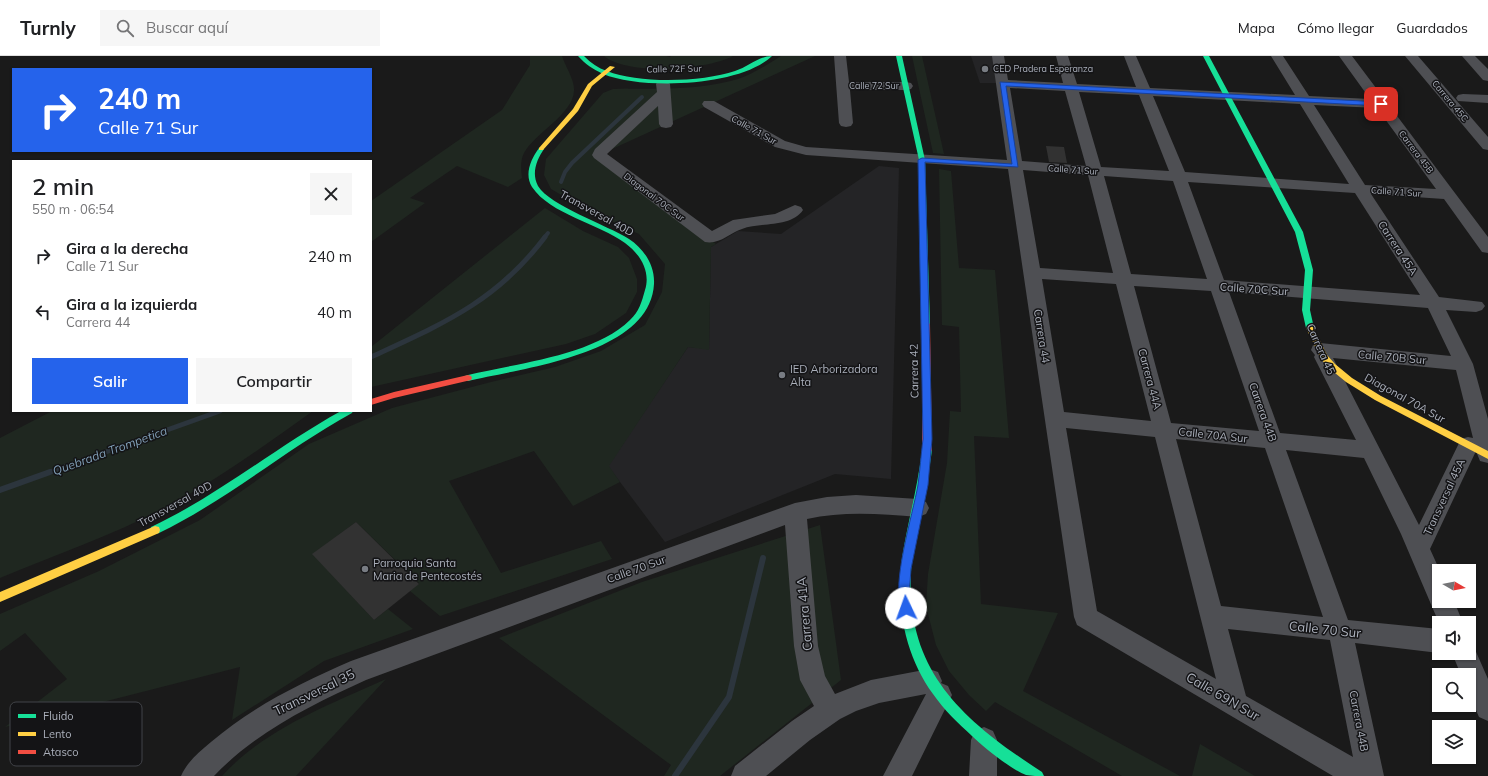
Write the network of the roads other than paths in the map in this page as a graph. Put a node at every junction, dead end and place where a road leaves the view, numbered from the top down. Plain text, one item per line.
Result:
1 (580, 56) edge
2 (592, 56) edge
3 (769, 56) edge
4 (840, 56) edge
5 (899, 56) edge
6 (998, 56) edge
7 (1062, 56) edge
8 (1130, 56) edge
9 (1206, 56) edge
10 (1277, 56) edge
11 (1345, 56) edge
12 (1412, 56) edge
13 (1468, 56) edge
14 (737, 63) dead end
15 (608, 70) junction
16 (1488, 77) edge
17 (1002, 84) junction
18 (842, 86) junction
19 (906, 86) junction
20 (663, 87) junction
21 (1071, 87) junction
22 (1145, 91) junction
23 (1227, 96) junction
24 (1464, 98) dead end
25 (1488, 99) edge
26 (1306, 100) junction
27 (709, 104) dead end
28 (1381, 104) junction
29 (846, 123) dead end
30 (666, 124) dead end
31 (1488, 146) edge
32 (922, 160) junction
33 (1015, 166) junction
34 (1095, 171) junction
35 (1179, 177) junction
36 (1273, 183) junction
37 (1360, 189) junction
38 (1449, 195) junction
39 (795, 210) dead end
40 (1488, 248) edge
41 (1032, 273) junction
42 (1123, 279) junction
43 (1218, 286) junction
44 (1309, 292) junction
45 (1434, 303) junction
46 (1476, 306) dead end
47 (1320, 350) junction
48 (1464, 364) junction
49 (372, 402) edge
50 (344, 412) edge
51 (1055, 419) junction
52 (1163, 430) junction
53 (1274, 441) junction
54 (1468, 446) junction
55 (1371, 450) junction
56 (1487, 455) edge
57 (918, 508) junction
58 (795, 512) junction
59 (1420, 549) junction
60 (1432, 577) edge
61 (0, 597) edge
62 (1212, 616) junction
63 (1086, 617) joint
64 (1340, 630) junction
65 (1432, 640) edge
66 (1467, 660) edge
67 (360, 670) joint
68 (934, 688) junction
69 (1235, 703) junction
70 (1488, 708) edge
71 (830, 710) junction
72 (984, 740) junction
73 (195, 776) edge
74 (745, 776) edge
75 (897, 776) edge
76 (983, 776) edge
77 (1038, 776) edge
78 (1359, 776) edge
79 (1370, 776) edge

1 - 15 street, Calle 72F Sur
2 - 15 street, Calle 72F Sur
3 - 20 street, Calle 72F Sur
4 - 18 street
5 - 19 street, Carrera 42
6 - 17 street, Carrera 44
7 - 21 street, Carrera 44A
8 - 22 street, Carrera 44B
9 - 23 street, Carrera 45
10 - 26 street, Carrera 45A
11 - 28 street, Carrera 45B
12 - 31 street, Carrera 45C
13 - 16 street
14 - 15 street, Calle 72F Sur
15 - 20 street, Calle 72F Sur
15 - 49 street, Transversal 40D
17 - 21 street
17 - 33 street, Carrera 44
18 - 19 street, Calle 72 Sur
18 - 29 street
19 - 32 street, Carrera 42
20 - 30 street
20 - 39 street, Diagonal 70C Sur
21 - 22 street
21 - 34 street, Carrera 44A
22 - 23 street
22 - 35 street, Carrera 44B
23 - 26 street
23 - 36 street, Carrera 45
24 - 25 street
26 - 28 street
26 - 37 street, Carrera 45A
27 - 32 street, Calle 71 Sur
28 - 38 street, Carrera 45B
32 - 33 street, Calle 71 Sur
32 - 57 street, Carrera 42
33 - 34 street, Calle 71 Sur
33 - 41 street, Carrera 44
34 - 35 street, Calle 71 Sur
34 - 42 street, Carrera 44A
35 - 36 street, Calle 71 Sur
35 - 43 street, Carrera 44B
36 - 37 street, Calle 71 Sur
36 - 44 street, Carrera 45
37 - 38 street, Calle 71 Sur
37 - 45 street, Carrera 45A
38 - 40 street, Carrera 45B
41 - 42 street, Calle 70C Sur
41 - 51 street, Carrera 44
42 - 43 street, Calle 70C Sur
42 - 52 street, Carrera 44A
43 - 44 street, Calle 70C Sur
43 - 53 street, Carrera 44B
44 - 45 street, Calle 70C Sur
44 - 47 street, Carrera 45
45 - 46 street, Calle 70C Sur
45 - 48 street, Carrera 45A
47 - 48 street, Calle 70B Sur
47 - 54 street, Diagonal 70A Sur
47 - 55 street, Carrera 45
48 - 56 street, Carrera 45A
50 - 61 street, Transversal 40D
51 - 52 street, Calle 70A Sur
51 - 63 street, Carrera 44
52 - 53 street, Calle 70A Sur
52 - 62 street, Carrera 44A
53 - 55 street, Calle 70A Sur
53 - 64 street, Carrera 44B
54 - 56 street, Diagonal 70A Sur
54 - 59 street, Transversal 45A
55 - 59 street, Carrera 45
57 - 58 street, Calle 70 Sur
57 - 68 street, Carrera 42
58 - 67 street, Calle 70 Sur
58 - 71 street, Carrera 41A
59 - 60 street, Carrera 45
62 - 64 street, Calle 70 Sur
62 - 69 street, Carrera 44A
63 - 69 street, Calle 69N Sur
64 - 65 street, Calle 70 Sur
64 - 79 street, Carrera 44B
66 - 70 street
67 - 73 street, Transversal 35
68 - 71 street
68 - 72 street, Carrera 42
68 - 75 street
69 - 78 street, Calle 69N Sur
71 - 74 street
72 - 76 street
72 - 77 street, Carrera 42

